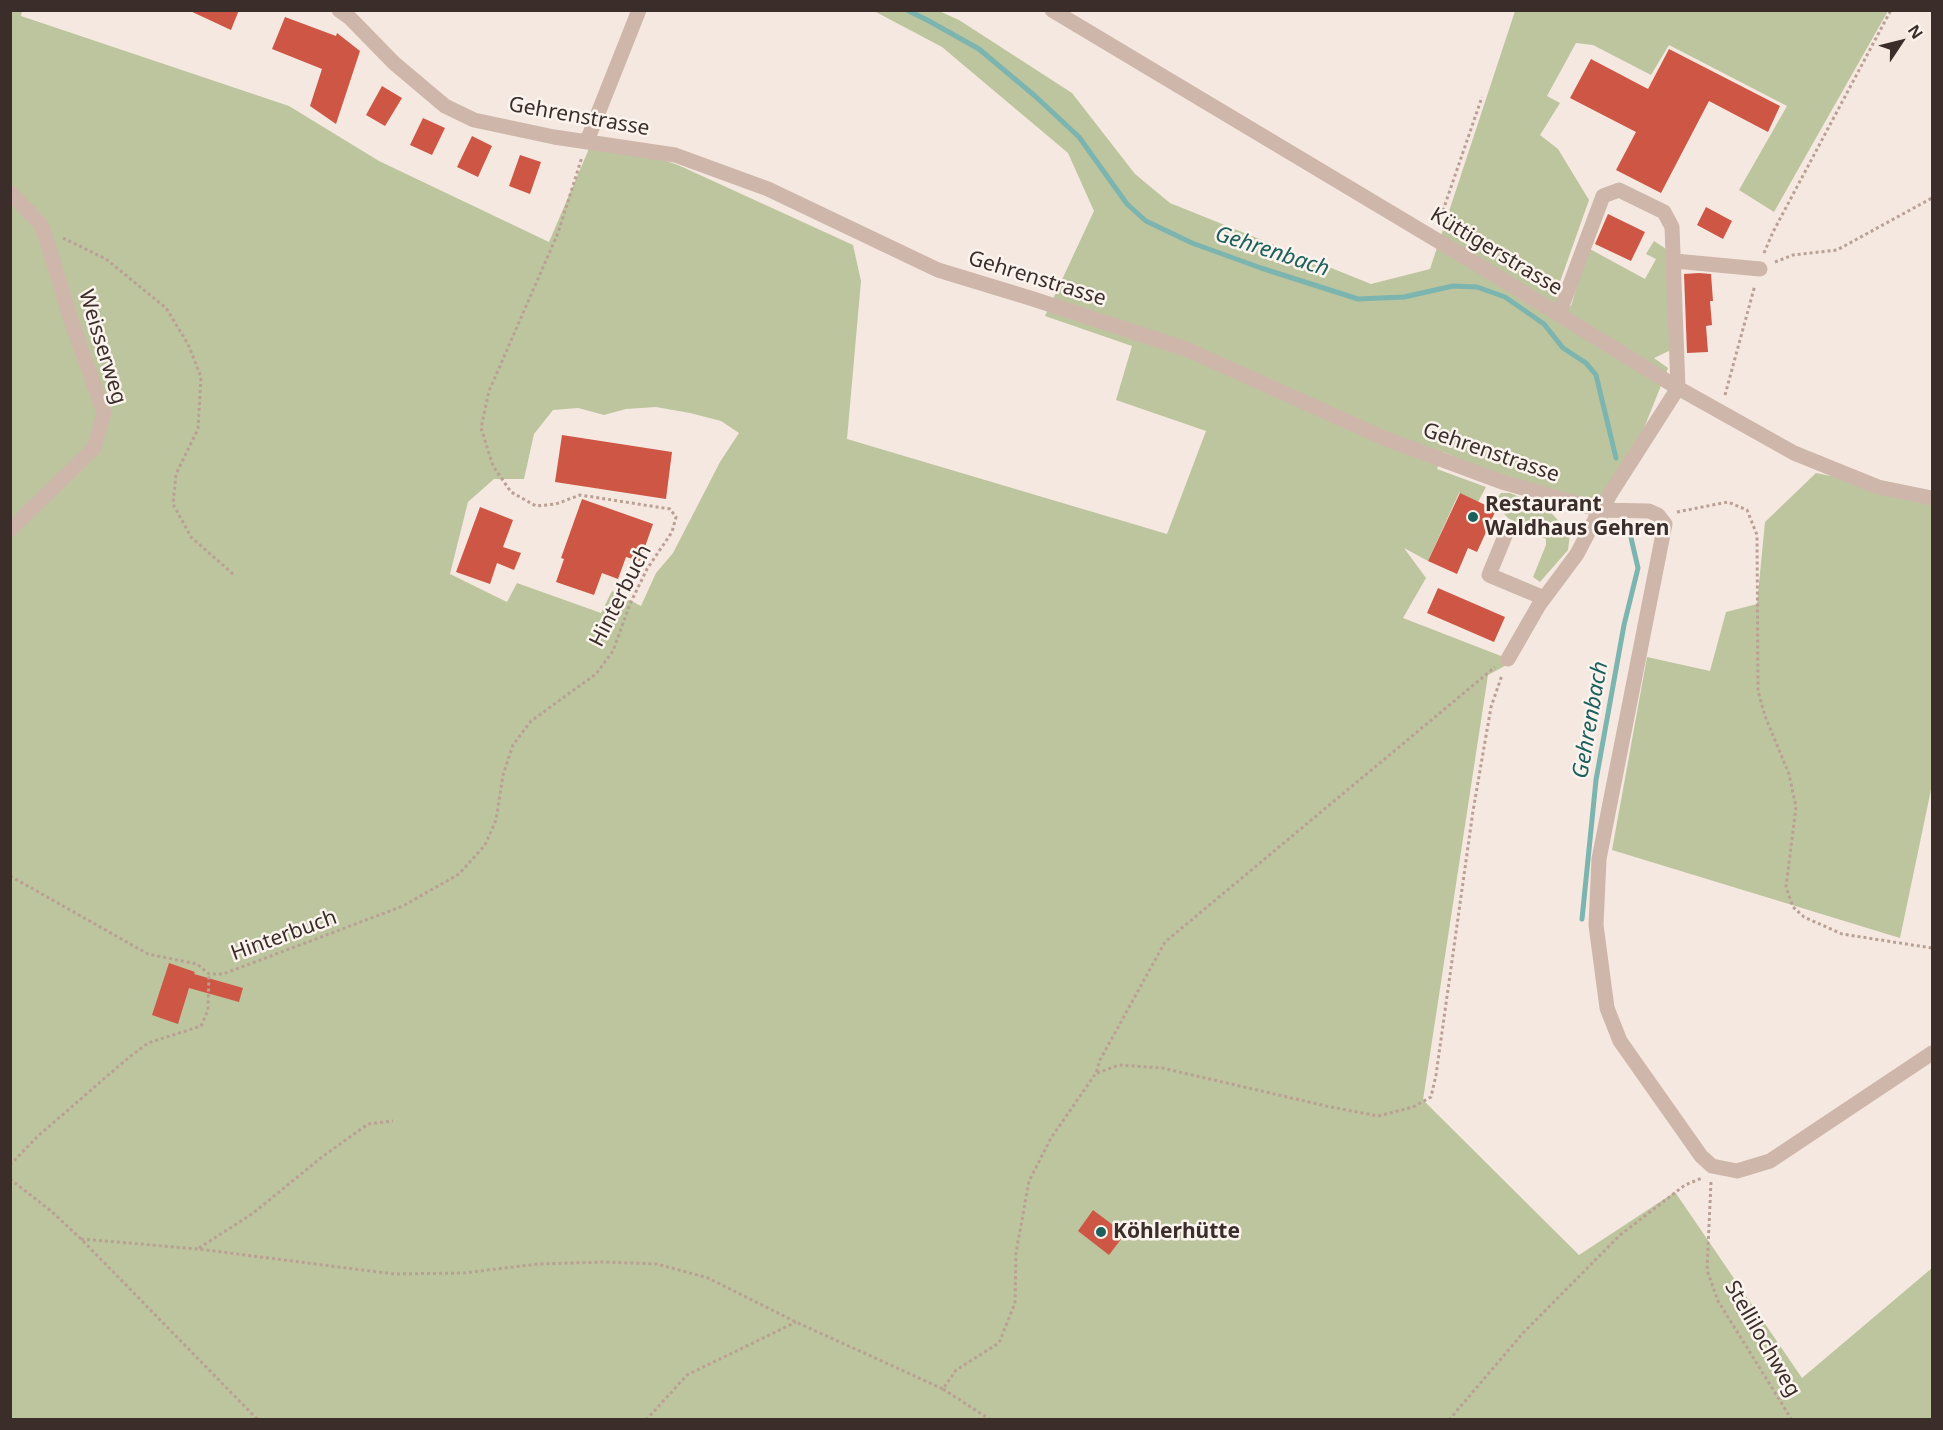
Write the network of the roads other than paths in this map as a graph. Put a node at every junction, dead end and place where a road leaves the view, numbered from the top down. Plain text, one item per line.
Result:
1 (639, 10) edge
2 (1052, 10) edge
3 (346, 13) edge
4 (587, 141) junction
5 (10, 192) edge
6 (1675, 261) junction
7 (1760, 268) road end
8 (1559, 314) junction
9 (1678, 388) junction
10 (1932, 498) edge
11 (1600, 510) junction
12 (10, 530) edge
13 (1507, 531) dead end
14 (1544, 598) junction
15 (1508, 659) road end
16 (1932, 1053) edge

1 - 4 street
2 - 8 street, Küttigerstrasse
3 - 4 street, Gehrenstrasse
4 - 11 street, Gehrenstrasse
5 - 12 street, Weisserweg
6 - 7 street
6 - 8 street
6 - 9 street
8 - 9 street, Küttigerstrasse
9 - 10 street, Küttigerstrasse
9 - 11 street
11 - 14 street
11 - 16 street, Gehrenstrasse
13 - 14 street
14 - 15 street

